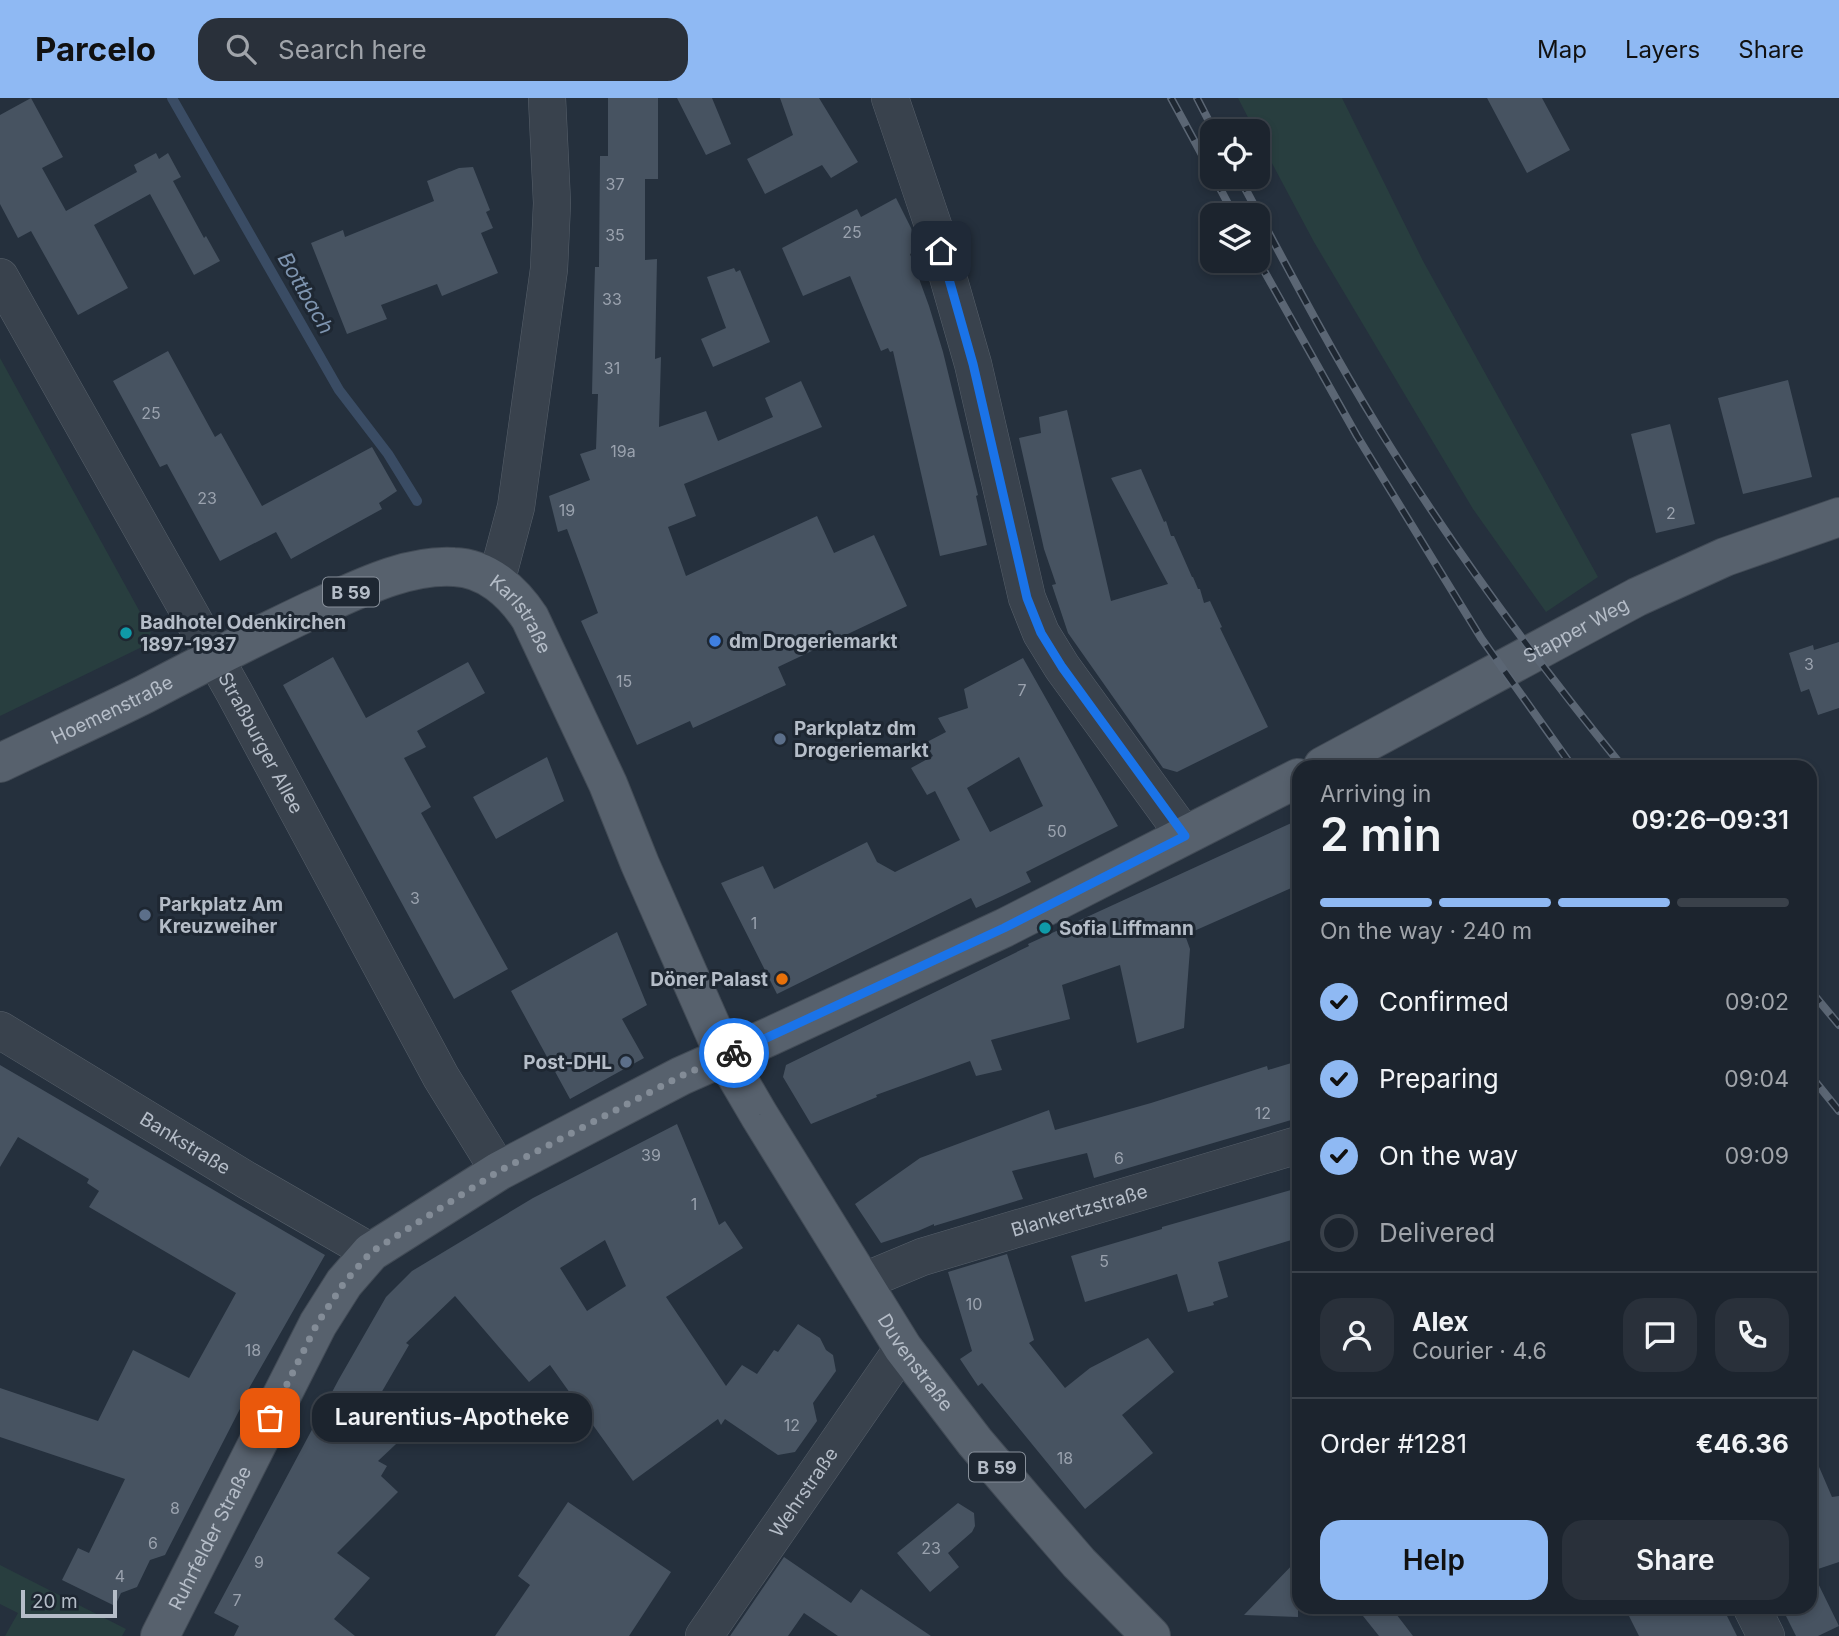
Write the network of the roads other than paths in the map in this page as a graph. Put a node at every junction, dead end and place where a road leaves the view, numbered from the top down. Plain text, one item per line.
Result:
1 (547, 98) edge
2 (890, 98) edge
3 (0, 277) edge
4 (1839, 517) edge
5 (496, 582) junction
6 (214, 657) junction
7 (1334, 760) edge
8 (0, 763) edge
9 (1292, 781) edge
10 (1185, 836) junction
11 (0, 1030) edge
12 (725, 1057) junction
13 (1292, 1147) edge
14 (499, 1171) junction
15 (371, 1252) junction
16 (862, 1283) junction
17 (903, 1348) junction
18 (1755, 1614) edge
19 (160, 1636) edge
20 (704, 1636) edge
21 (1151, 1636) edge
22 (1766, 1636) edge

1 - 5 street, Karlstraße
2 - 10 street
3 - 6 street, Straßburger Allee
4 - 7 main road, Stapper Weg
5 - 6 main road, Hoemenstraße / B 59
5 - 12 main road, Karlstraße / B 59
6 - 8 main road, Hoemenstraße / B 59
6 - 14 street, Straßburger Allee
9 - 10 main road, Ruhrfelder Straße
10 - 12 main road, Ruhrfelder Straße
11 - 15 street, Bankstraße
12 - 14 main road, Ruhrfelder Straße
12 - 16 main road, Duvenstraße / B 59
13 - 16 street, Blankertzstraße
14 - 15 main road, Ruhrfelder Straße
15 - 19 main road, Ruhrfelder Straße
16 - 17 main road, Duvenstraße / B 59
17 - 20 street, Wehrstraße
17 - 21 main road, Duvenstraße / B 59
18 - 22 street

